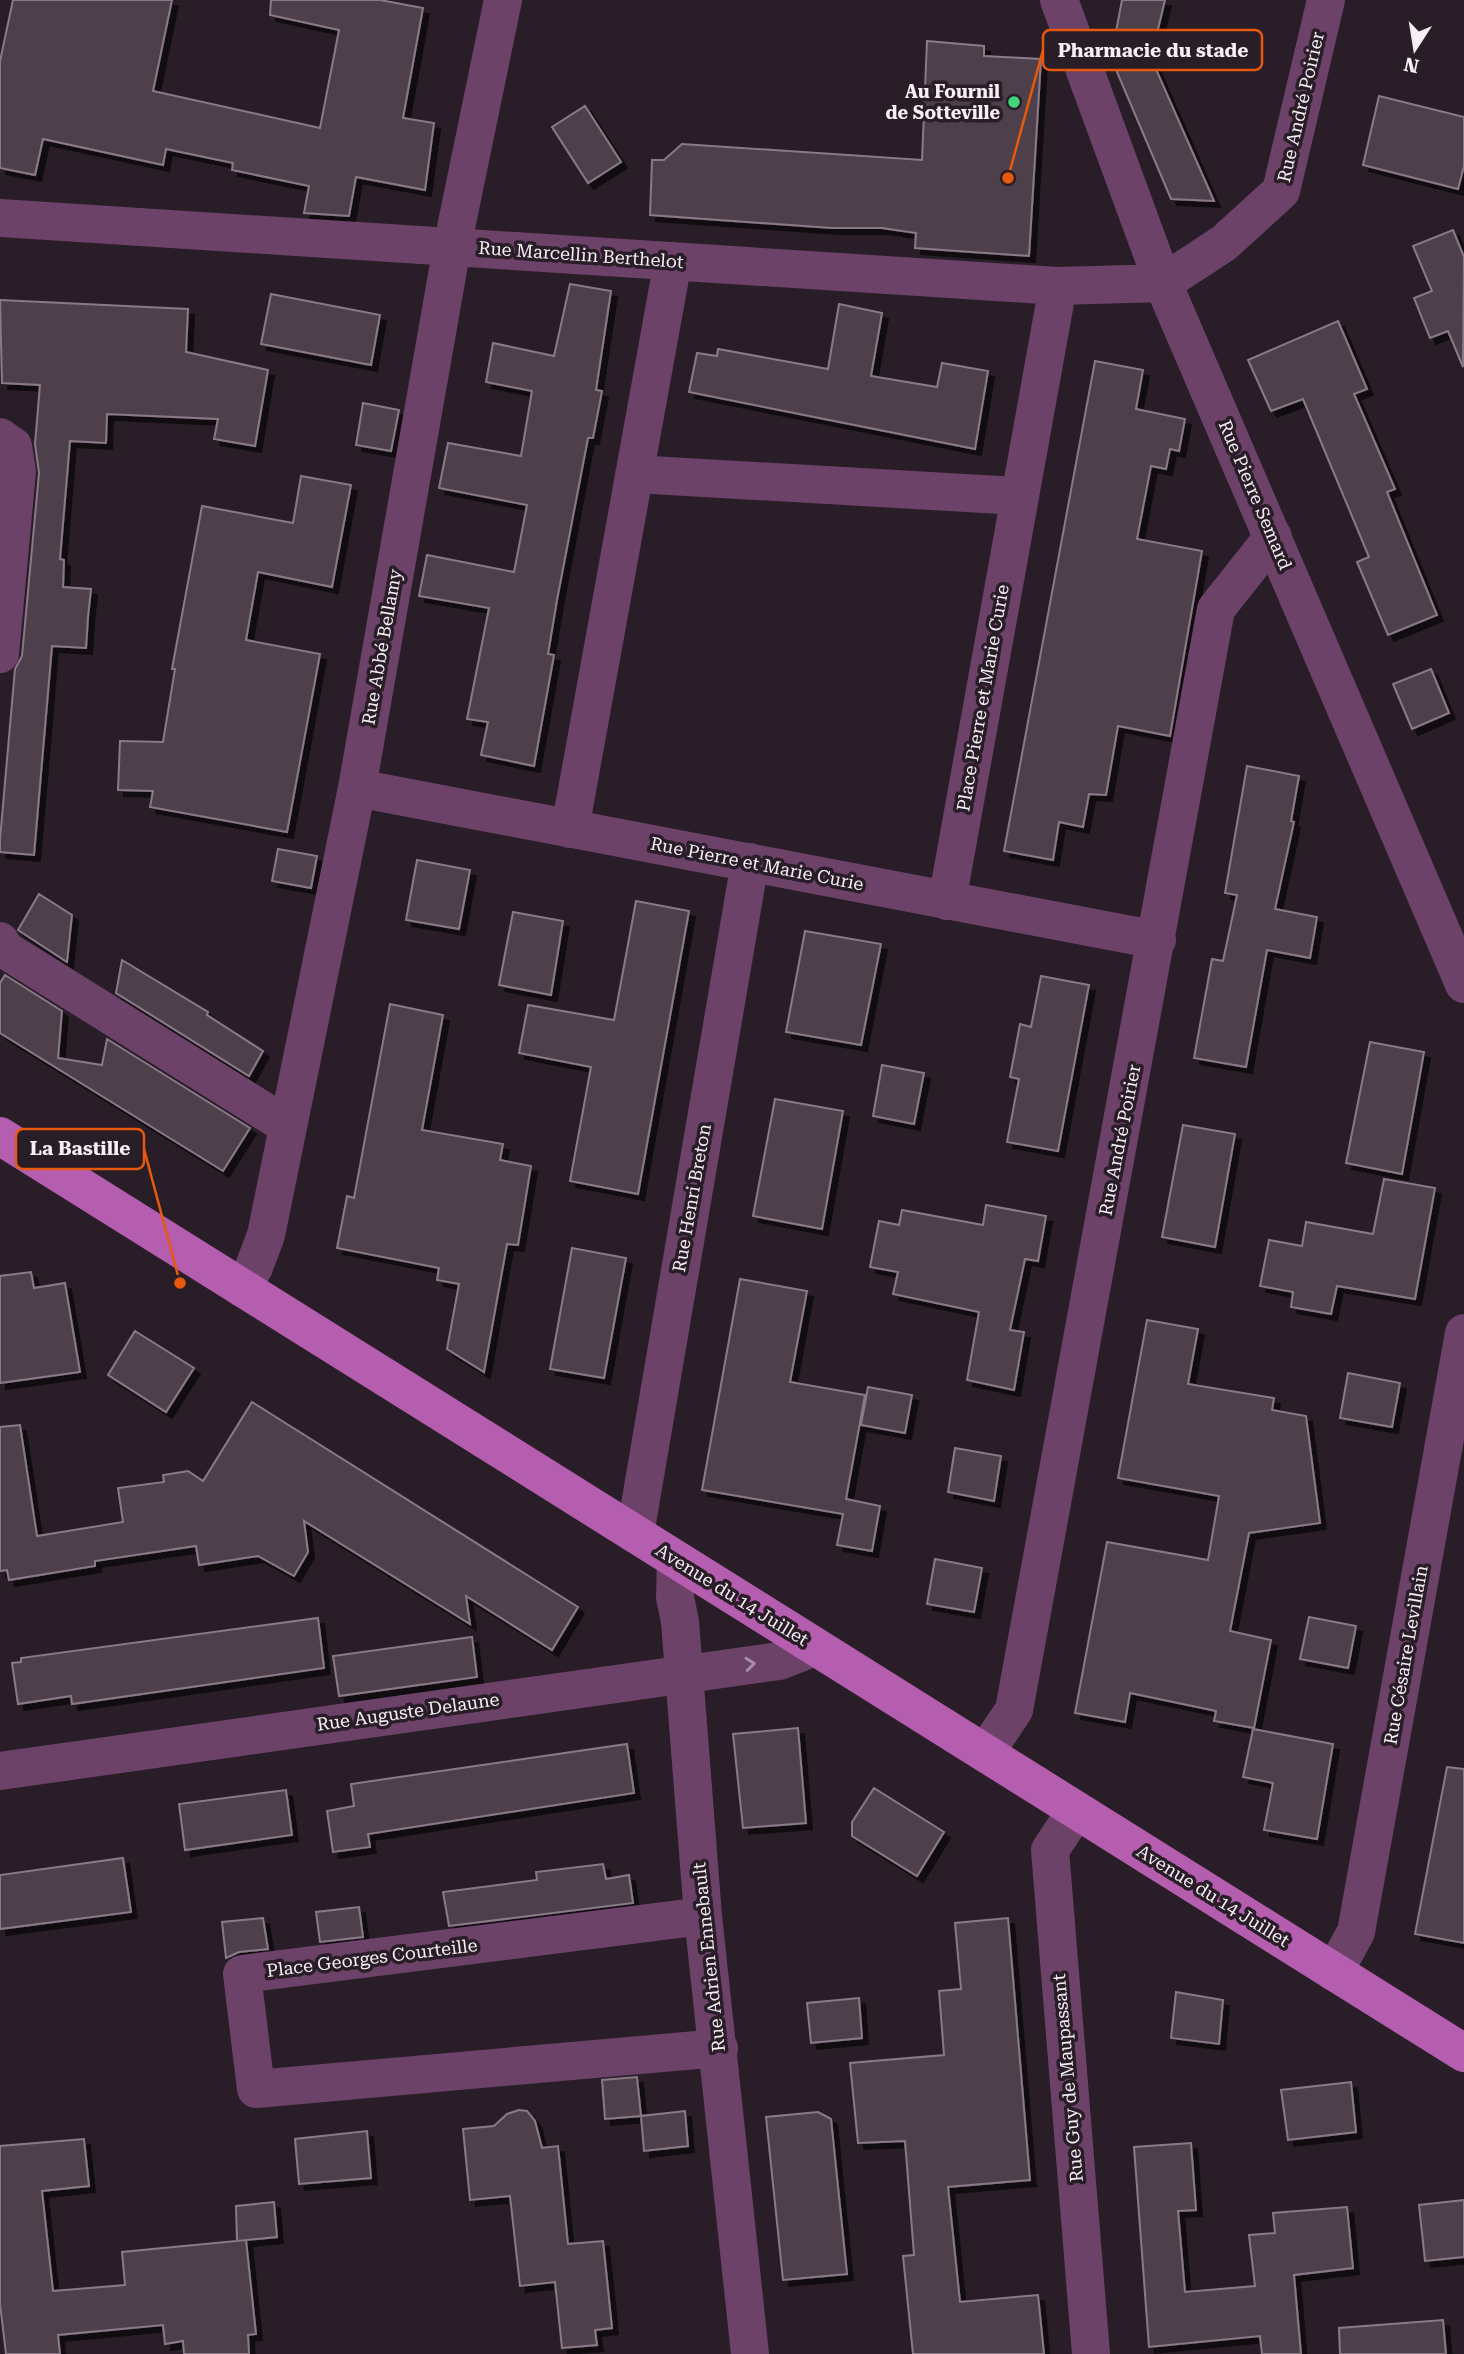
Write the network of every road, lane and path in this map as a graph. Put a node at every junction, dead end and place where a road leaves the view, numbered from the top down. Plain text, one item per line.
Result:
1 (503, 0) edge
2 (1059, 0) edge
3 (1326, 0) edge
4 (0, 218) edge
5 (452, 247) junction
6 (673, 261) junction
7 (1163, 284) junction
8 (1058, 286) junction
9 (0, 437) edge
10 (634, 474) junction
11 (1019, 496) junction
12 (1273, 537) junction
13 (0, 654) edge
14 (357, 788) junction
15 (570, 829) junction
16 (750, 862) junction
17 (947, 901) junction
18 (1157, 940) junction
19 (0, 941) edge
20 (1464, 984) edge
21 (288, 1126) junction
22 (0, 1136) edge
23 (242, 1288) junction
24 (1464, 1333) edge
25 (635, 1534) junction
26 (676, 1560) junction
27 (815, 1647) junction
28 (682, 1673) junction
29 (985, 1753) junction
30 (0, 1771) edge
31 (1076, 1811) junction
32 (703, 1916) junction
33 (1334, 1972) junction
34 (719, 2048) junction
35 (1464, 2053) edge
36 (750, 2354) edge
37 (1091, 2354) edge

1 - 5 street, Rue Abbé Bellamy
2 - 7 street, Rue Pierre Semard
3 - 7 street, Rue André Poirier
4 - 5 street, Rue Marcellin Berthelot
5 - 6 street, Rue Marcellin Berthelot
5 - 14 street, Rue Abbé Bellamy
6 - 8 street, Rue Marcellin Berthelot
6 - 10 street
7 - 8 street, Rue Marcellin Berthelot
7 - 12 street, Rue Pierre Semard
8 - 11 street, Place Pierre et Marie Curie
9 - 13 street
10 - 11 street
10 - 15 street
11 - 17 street, Place Pierre et Marie Curie
12 - 18 street, Rue André Poirier
12 - 20 street, Rue Pierre Semard
14 - 15 street, Rue Pierre et Marie Curie
14 - 21 street, Rue Abbé Bellamy
15 - 16 street, Rue Pierre et Marie Curie
16 - 17 street, Rue Pierre et Marie Curie
16 - 25 street, Rue Henri Breton
17 - 18 street, Rue Pierre et Marie Curie
18 - 29 street, Rue André Poirier
19 - 21 street
21 - 23 street, Rue Abbé Bellamy
22 - 23 main road, Avenue du 14 Juillet
23 - 25 main road, Avenue du 14 Juillet
24 - 33 street, Rue Césaire Levillain
25 - 26 main road, Avenue du 14 Juillet
26 - 27 main road, Avenue du 14 Juillet
26 - 28 street, Rue Adrien Ennebault
28 -> 27 street, Rue Auguste Delaune
27 - 29 main road, Avenue du 14 Juillet
28 - 30 street, Rue Auguste Delaune
28 - 32 street, Rue Adrien Ennebault
29 - 31 main road, Avenue du 14 Juillet
31 - 33 main road, Avenue du 14 Juillet
31 - 37 street, Rue Guy de Maupassant
32 - 34 street, Rue Adrien Ennebault
32 - 34 street, Place Georges Courteille
33 - 35 main road, Avenue du 14 Juillet
34 - 36 street, Rue Adrien Ennebault

